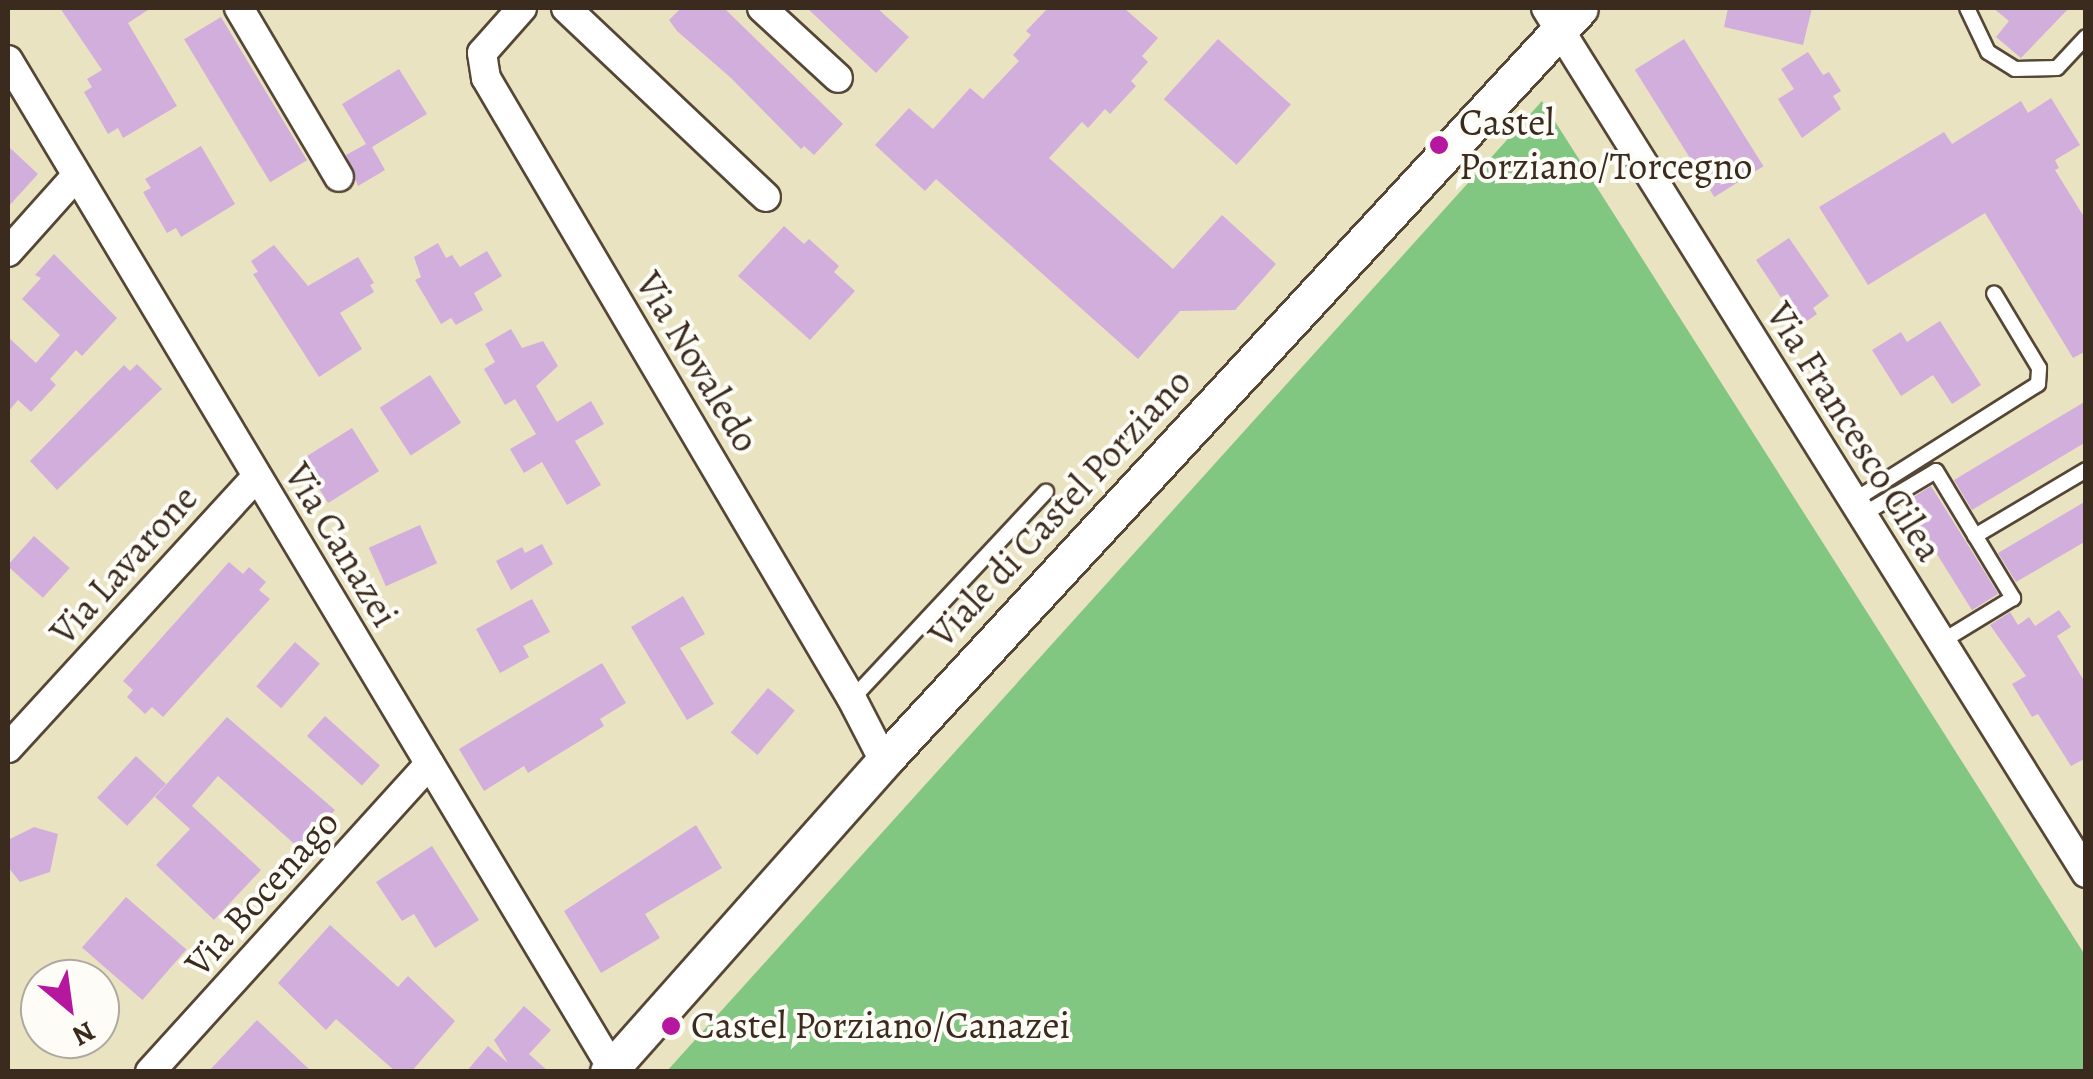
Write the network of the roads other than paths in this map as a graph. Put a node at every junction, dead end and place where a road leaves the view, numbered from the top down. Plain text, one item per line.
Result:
1 (240, 8) edge
2 (522, 8) edge
3 (566, 8) edge
4 (762, 8) edge
5 (1967, 8) edge
6 (1562, 15) edge
7 (2086, 37) edge
8 (8, 60) edge
9 (838, 78) dead end
10 (339, 176) dead end
11 (75, 177) junction
12 (766, 197) dead end
13 (8, 252) edge
14 (1994, 293) dead end
15 (2086, 470) edge
16 (256, 477) junction
17 (1046, 492) dead end
18 (1858, 508) junction
19 (1976, 536) junction
20 (1941, 642) junction
21 (852, 699) junction
22 (8, 748) edge
23 (884, 761) junction
24 (429, 764) junction
25 (2086, 873) edge
26 (610, 1070) edge
27 (150, 1072) edge

1 - 10 street
2 - 21 street, Via Novaledo
3 - 12 street
4 - 9 street
5 - 7 lane
6 - 18 street, Via Francesco Cilea
6 - 23 street, Viale di Castel Porziano
8 - 11 street, Via Canazei
11 - 13 street
11 - 16 street, Via Canazei
14 - 18 lane
15 - 19 lane
16 - 22 street, Via Lavarone
16 - 24 street, Via Canazei
17 - 21 lane
18 - 19 lane
18 - 20 street, Via Francesco Cilea
19 - 20 lane
20 - 25 street, Via Francesco Cilea
21 - 23 street, Via Novaledo
23 - 26 street, Viale di Castel Porziano
24 - 26 street, Via Canazei
24 - 27 street, Via Bocenago

